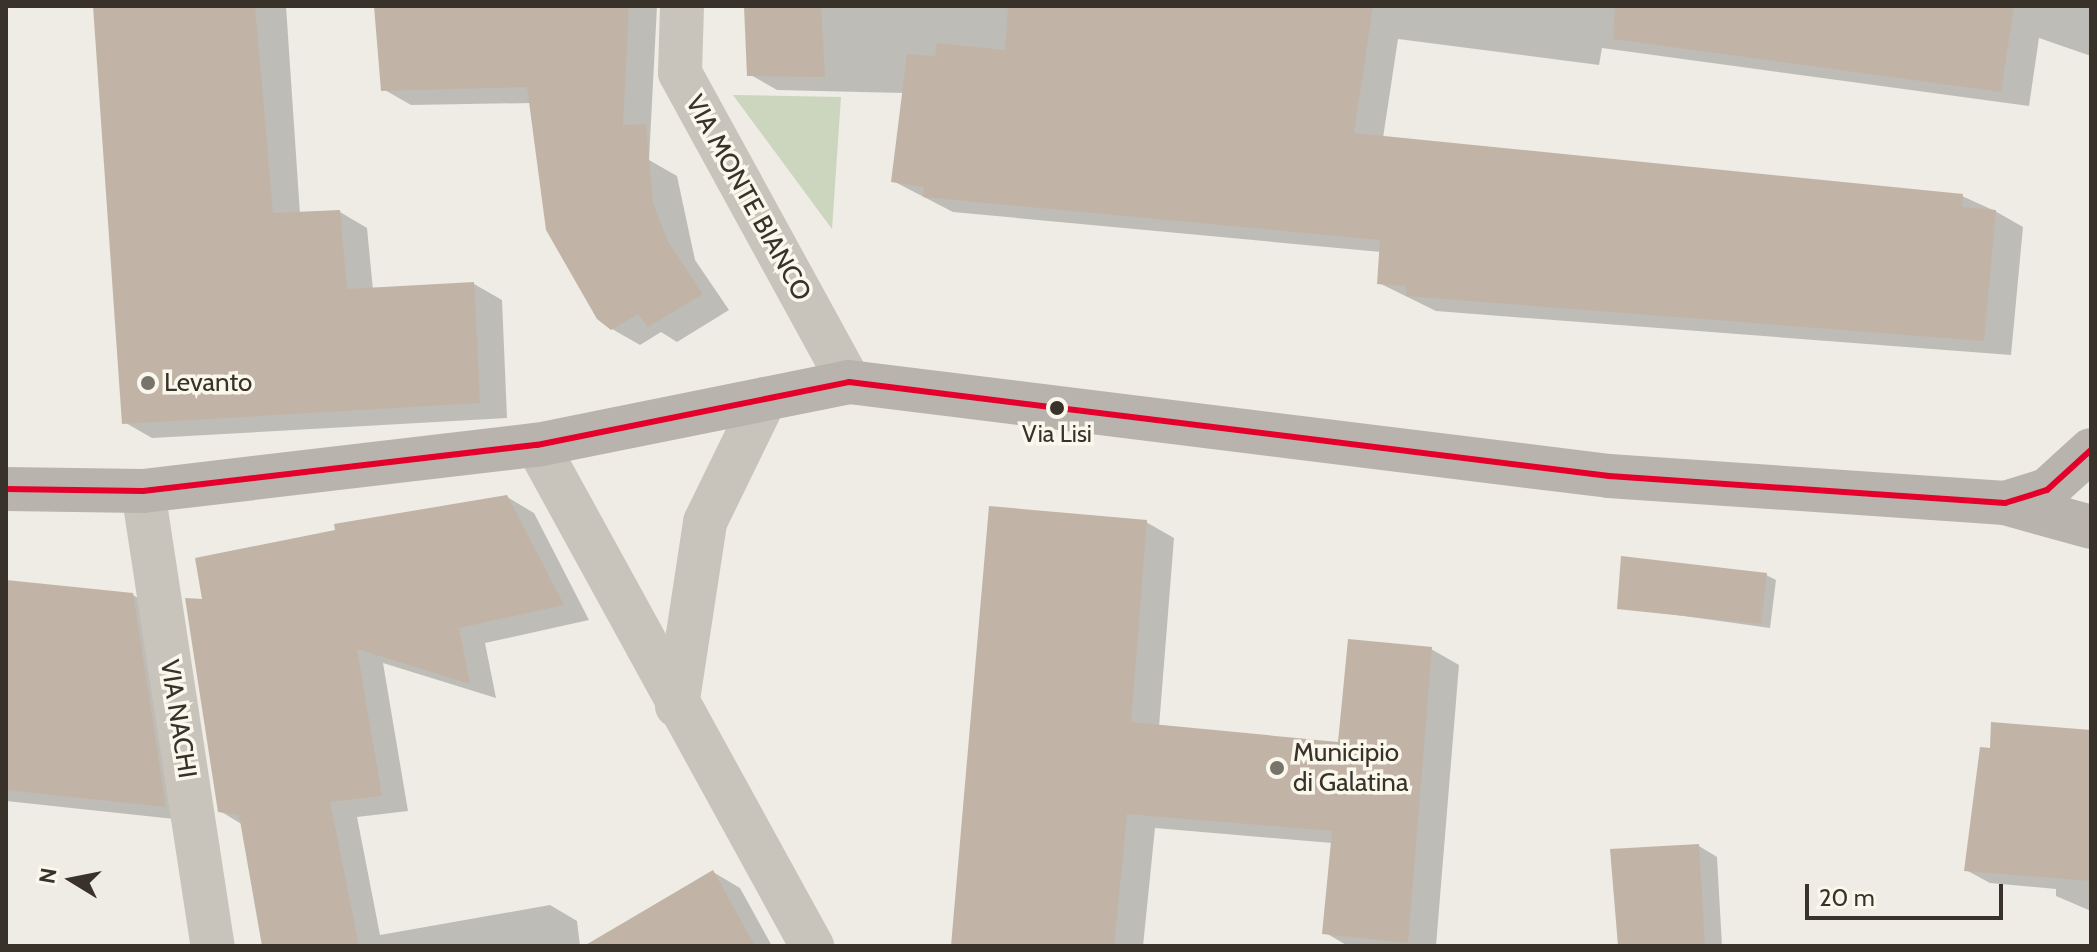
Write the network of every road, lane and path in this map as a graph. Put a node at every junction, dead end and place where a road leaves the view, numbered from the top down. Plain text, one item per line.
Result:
1 (682, 6) edge
2 (849, 382) junction
3 (765, 399) junction
4 (537, 445) junction
5 (2091, 450) edge
6 (6, 489) edge
7 (143, 491) junction
8 (2005, 503) junction
9 (2091, 527) edge
10 (677, 706) junction
11 (213, 946) edge
12 (812, 946) edge

1 - 2 street, VIA MONTE BIANCO
2 - 3 main road
2 - 8 main road
3 - 4 main road
3 - 10 street
4 - 7 main road
4 - 10 street
5 - 8 main road
6 - 7 main road
7 - 11 street, VIA NACHI
8 - 9 main road
10 - 12 street

